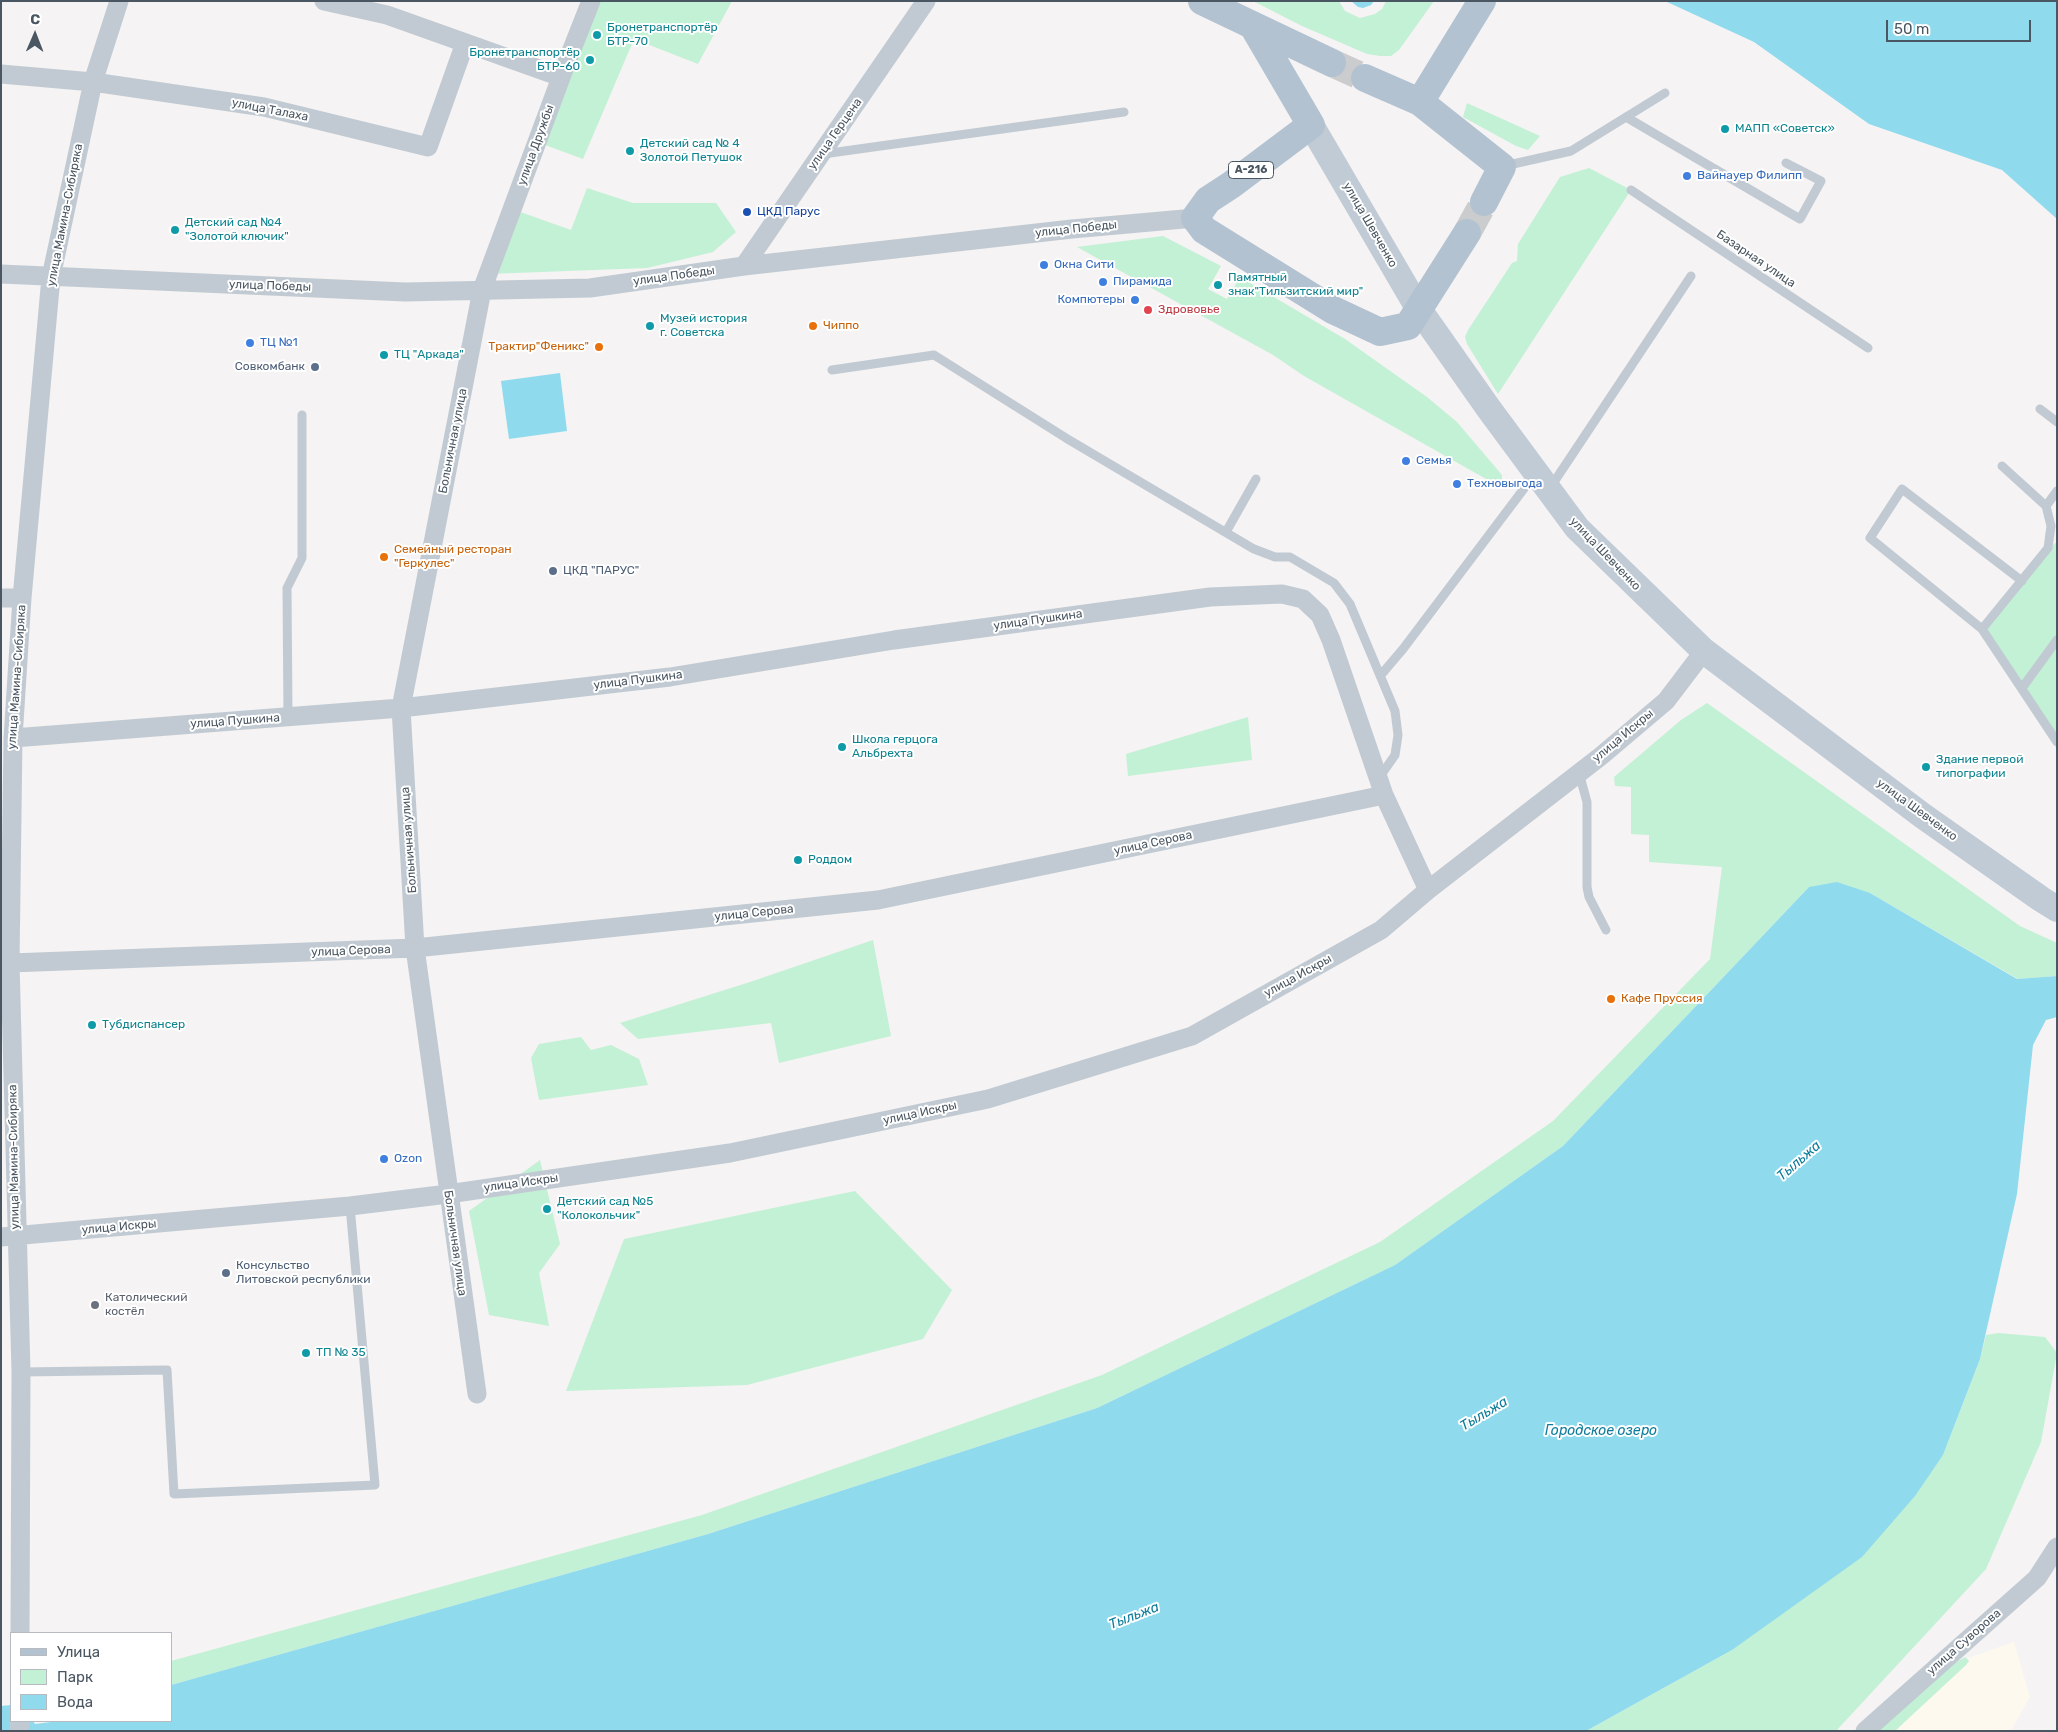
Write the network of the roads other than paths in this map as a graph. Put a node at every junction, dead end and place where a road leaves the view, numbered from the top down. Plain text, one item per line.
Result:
1 (119, 1) edge
2 (324, 1) edge
3 (591, 1) edge
4 (926, 1) edge
5 (1202, 1) edge
6 (1482, 2) edge
7 (362, 5) edge
8 (1253, 26) junction
9 (465, 43) junction
10 (1332, 63) tunnel mouth
11 (1, 74) edge
12 (561, 77) junction
13 (1365, 78) tunnel mouth
14 (93, 82) junction
15 (1665, 93) dead end
16 (1420, 102) junction
17 (1124, 112) dead end
18 (1626, 117) junction
19 (1311, 125) junction
20 (820, 155) junction
21 (1786, 163) dead end
22 (1502, 167) junction
23 (1631, 190) dead end
24 (1484, 202) tunnel mouth
25 (1195, 218) junction
26 (1467, 233) tunnel mouth
27 (744, 266) junction
28 (1, 274) edge
29 (1691, 276) dead end
30 (51, 277) junction
31 (482, 290) junction
32 (1418, 308) junction
33 (1868, 348) dead end
34 (832, 370) dead end
35 (2040, 409) dead end
36 (302, 415) dead end
37 (2057, 422) edge
38 (2002, 466) dead end
39 (1256, 479) dead end
40 (1543, 480) junction
41 (2057, 491) edge
42 (2046, 506) junction
43 (1226, 532) junction
44 (2022, 581) junction
45 (1, 598) edge
46 (22, 598) junction
47 (1982, 629) junction
48 (2057, 640) edge
49 (1704, 651) junction
50 (1380, 676) junction
51 (2022, 688) junction
52 (401, 708) junction
53 (288, 717) junction
54 (13, 738) junction
55 (2057, 742) edge
56 (1579, 772) junction
57 (1382, 786) junction
58 (1428, 890) junction
59 (2057, 909) edge
60 (1606, 930) dead end
61 (415, 948) junction
62 (10, 963) junction
63 (448, 1194) junction
64 (350, 1206) junction
65 (9, 1237) edge
66 (21, 1372) junction
67 (477, 1394) dead end
68 (2057, 1547) edge
69 (20, 1632) edge
70 (1865, 1731) edge

1 - 14 street, улица Мамина-Сибиряка
2 - 7 street
3 - 12 street, улица Дружбы
4 - 20 street, улица Герцена
5 - 8 main road
6 - 16 main road
7 - 9 street
8 - 10 main road
8 - 19 main road, улица Шевченко
9 - 12 street
9 - 14 street, улица Талаха
11 - 14 street, улица Талаха
12 - 31 street, улица Дружбы
13 - 16 main road
14 - 30 street, улица Мамина-Сибиряка
15 - 18 lane
16 - 22 main road
17 - 20 lane
18 - 21 lane
18 - 22 lane
19 - 25 main road, А-216
19 - 32 main road, улица Шевченко
20 - 27 street, улица Герцена
22 - 24 main road
23 - 33 lane, Базарная улица
25 - 27 street, улица Победы
25 - 32 main road
26 - 32 main road
27 - 31 street, улица Победы
28 - 30 street, улица Победы
29 - 40 lane
30 - 31 street, улица Победы
30 - 46 street, улица Мамина-Сибиряка
31 - 52 street, Больничная улица
32 - 40 main road, улица Шевченко
34 - 43 lane
35 - 37 lane
36 - 53 lane
38 - 42 lane
39 - 43 lane
40 - 49 main road, улица Шевченко
40 - 50 lane
41 - 42 lane
42 - 44 lane
43 - 50 lane
44 - 47 lane
44 - 47 lane
45 - 46 street
46 - 54 street, улица Мамина-Сибиряка
47 - 51 lane
48 - 51 lane
49 - 56 street, улица Искры
49 - 59 main road, улица Шевченко
50 - 57 lane
51 - 55 lane
52 - 53 street, улица Пушкина
52 - 57 street, улица Пушкина
52 - 61 street, Больничная улица
53 - 54 street, улица Пушкина
54 - 62 street, улица Мамина-Сибиряка
56 - 58 street, улица Искры
56 - 60 lane
57 - 58 street
57 - 61 street, улица Серова
58 - 63 street, улица Искры
61 - 62 street, улица Серова
61 - 63 street, Больничная улица
62 - 65 street, улица Мамина-Сибиряка
63 - 64 street, улица Искры
63 - 67 street, Больничная улица
64 - 65 street, улица Искры
64 - 66 lane
65 - 66 street, улица Мамина-Сибиряка
66 - 69 street, улица Мамина-Сибиряка
68 - 70 street, улица Суворова

